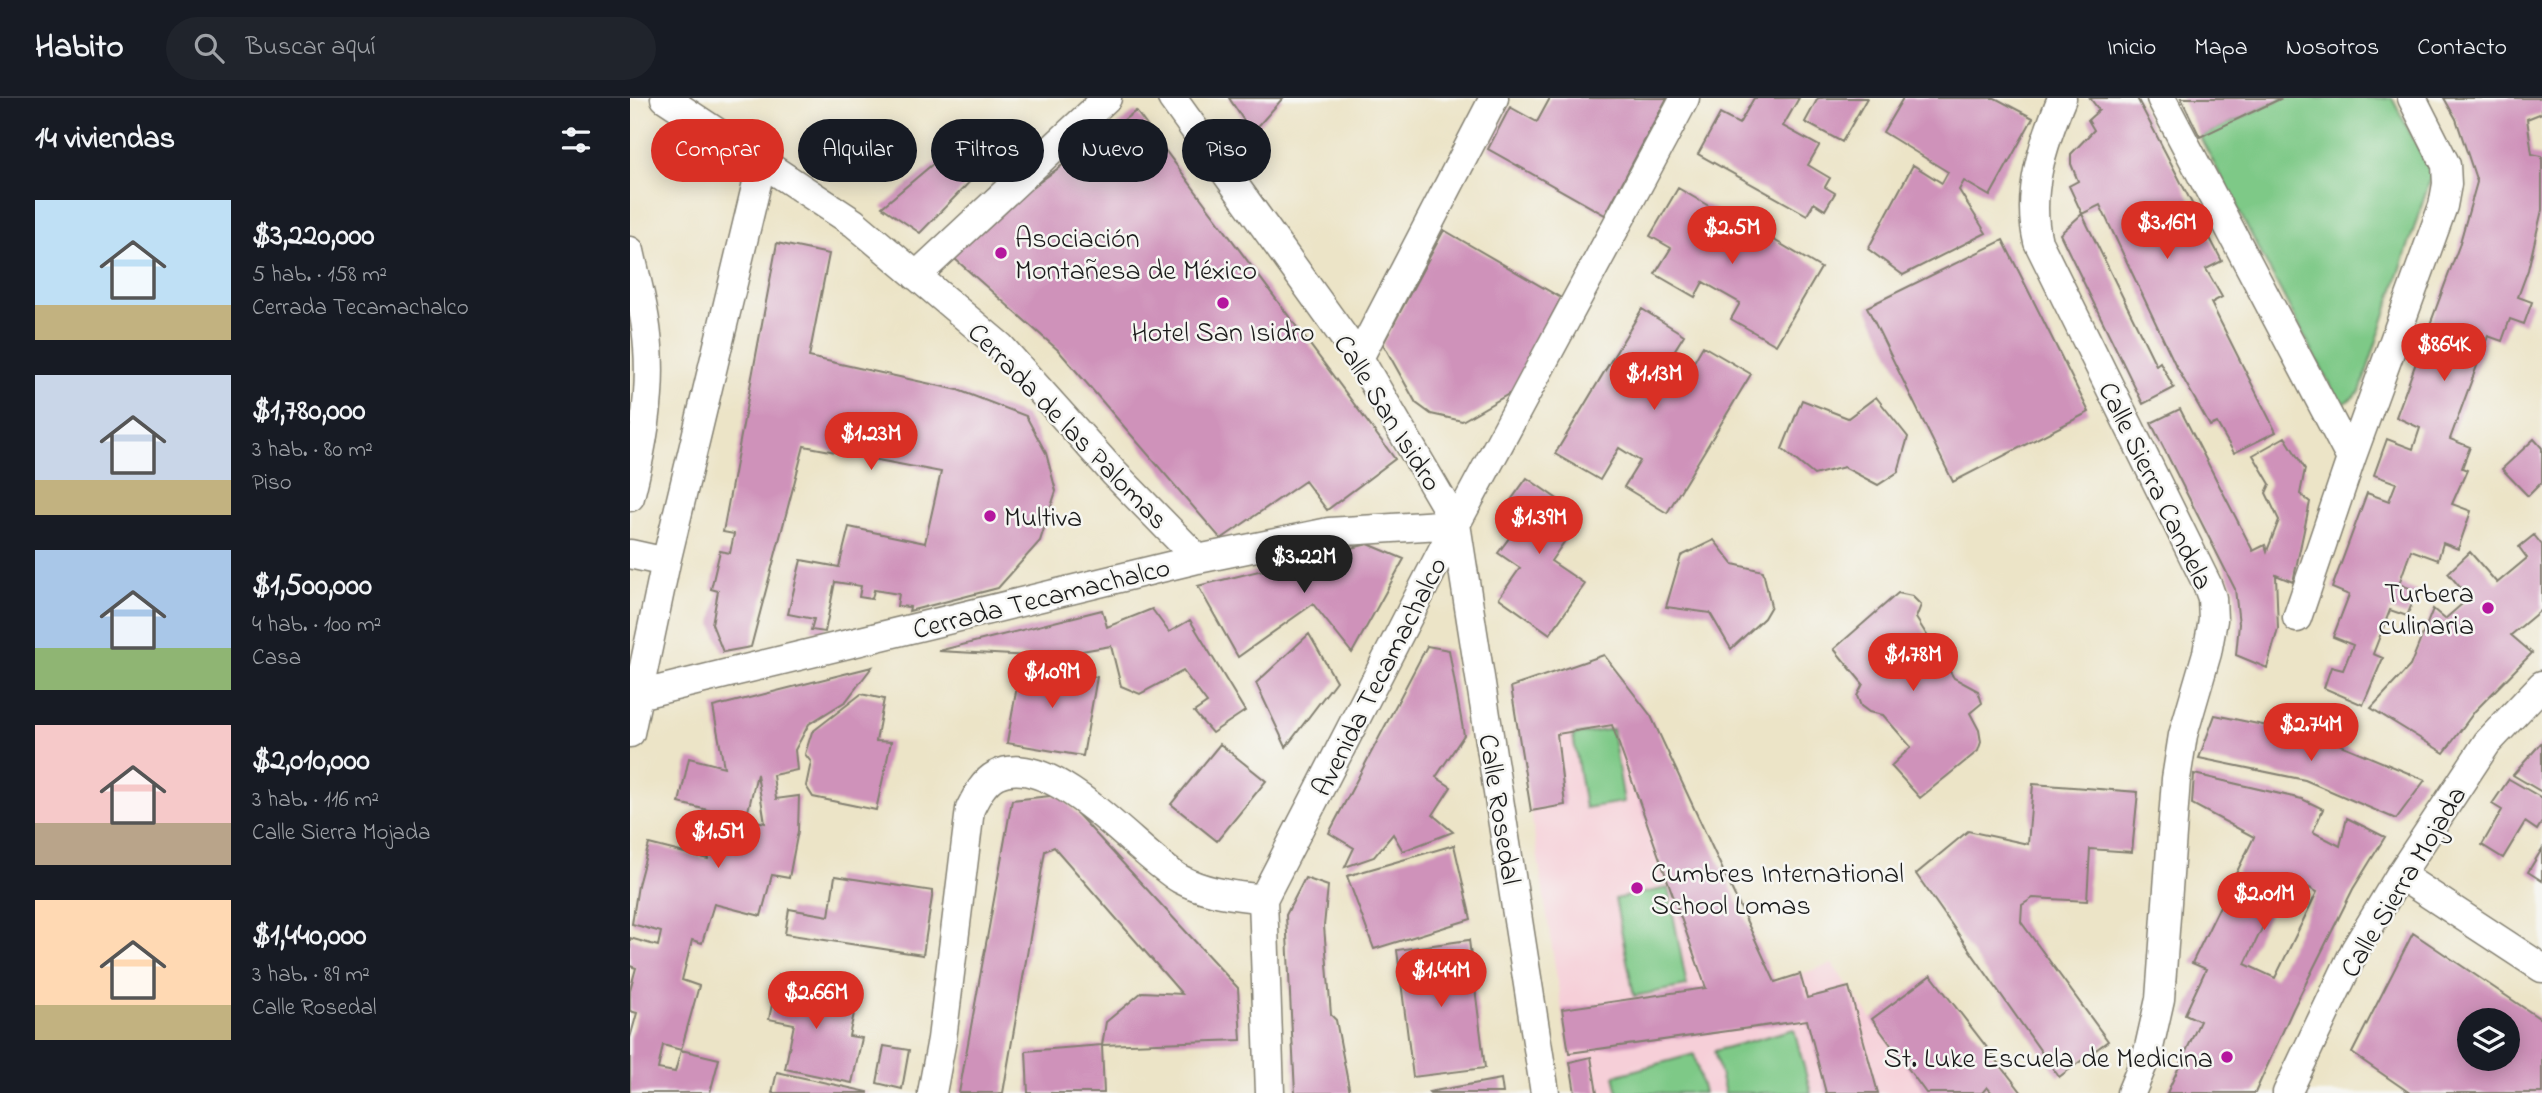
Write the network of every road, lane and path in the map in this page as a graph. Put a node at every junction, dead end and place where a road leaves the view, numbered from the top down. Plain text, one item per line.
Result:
1 (665, 98) edge
2 (1107, 98) edge
3 (1171, 98) edge
4 (1494, 98) edge
5 (1685, 98) edge
6 (2161, 98) edge
7 (2412, 98) edge
8 (2053, 102) edge
9 (697, 119) edge
10 (784, 177) edge
11 (757, 182) edge
12 (630, 251) edge
13 (916, 276) junction
14 (1359, 358) junction
15 (2351, 459) junction
16 (630, 497) edge
17 (1456, 524) junction
18 (630, 554) edge
19 (1198, 559) junction
20 (666, 562) junction
21 (2297, 618) dead end
22 (2542, 685) edge
23 (634, 696) edge
24 (630, 733) edge
25 (2400, 875) junction
26 (1263, 900) junction
27 (2542, 968) edge
28 (932, 1093) edge
29 (1270, 1093) edge
30 (1545, 1093) edge
31 (2131, 1093) edge
32 (2287, 1093) edge

1 - 9 street, Cerrada de las Palomas
2 - 13 street
3 - 14 street, Calle San Isidro
4 - 14 street
5 - 17 street, Avenida Tecamachalco
6 - 15 street
7 - 15 street
8 - 31 street, Calle Sierra Candela
10 - 13 street, Cerrada de las Palomas
11 - 20 street
12 - 16 street
13 - 19 street, Cerrada de las Palomas
14 - 17 street, Calle San Isidro
15 - 21 street
17 - 19 street, Cerrada Tecamachalco
17 - 26 street, Avenida Tecamachalco
17 - 30 street, Calle Rosedal
18 - 20 street
19 - 23 street, Cerrada Tecamachalco
20 - 23 street
22 - 25 street, Calle Sierra Mojada
23 - 24 street
25 - 27 street
25 - 32 street, Calle Sierra Mojada
26 - 28 street
26 - 29 street, Avenida Tecamachalco

